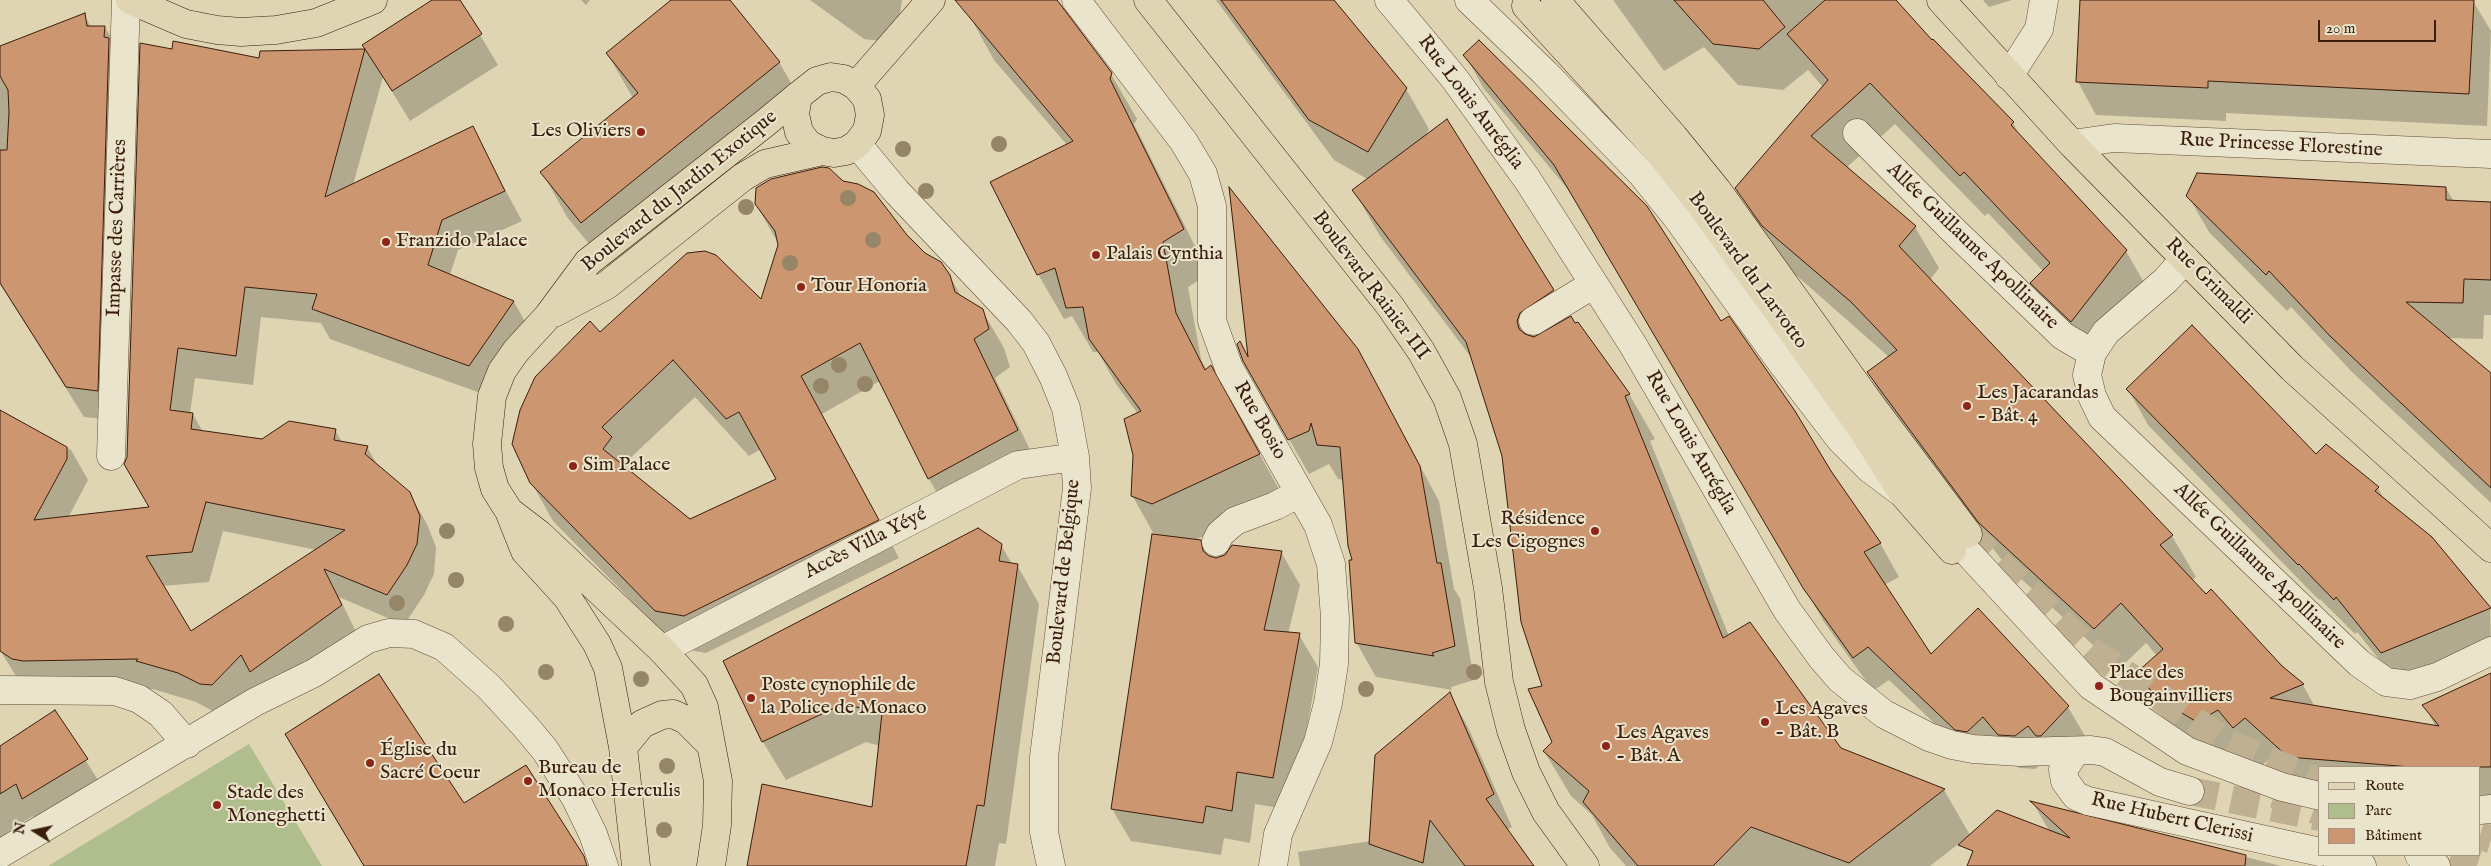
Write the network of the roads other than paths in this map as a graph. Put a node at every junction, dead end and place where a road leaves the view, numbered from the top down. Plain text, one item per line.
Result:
1 (128, 0) edge
2 (373, 0) edge
3 (931, 0) edge
4 (1076, 0) edge
5 (1148, 0) edge
6 (1389, 0) edge
7 (1469, 0) edge
8 (1555, 0) edge
9 (1941, 0) edge
10 (2044, 0) edge
11 (1526, 6) dead end
12 (2009, 76) junction
13 (856, 86) junction
14 (798, 96) junction
15 (1857, 133) dead end
16 (856, 144) junction
17 (2072, 144) junction
18 (822, 151) junction
19 (2491, 154) edge
20 (2184, 259) junction
21 (1594, 284) junction
22 (548, 316) junction
23 (1534, 321) dead end
24 (2092, 352) junction
25 (110, 456) dead end
26 (1075, 457) junction
27 (1300, 493) junction
28 (1904, 495) junction
29 (508, 511) junction
30 (1216, 542) dead end
31 (1963, 546) junction
32 (2491, 548) edge
33 (662, 650) junction
34 (2491, 651) edge
35 (0, 690) edge
36 (187, 744) junction
37 (711, 746) junction
38 (623, 747) junction
39 (2076, 752) junction
40 (2190, 791) tunnel mouth
41 (2318, 796) edge
42 (594, 834) junction
43 (2318, 852) edge
44 (0, 854) edge
45 (712, 855) edge
46 (2336, 856) edge
47 (2421, 856) edge
48 (636, 865) edge
49 (604, 866) edge
50 (698, 866) edge
51 (1051, 866) edge
52 (1273, 866) edge
53 (1585, 866) edge
54 (2362, 866) edge
55 (2436, 866) edge

1 - 2 main road
1 - 25 street, Impasse des Carrières
3 - 13 main road
4 - 27 street, Rue Bosio
5 - 53 main road, Boulevard Rainier III
6 - 21 street, Rue Louis Auréglia
7 - 28 street
8 - 31 main road, Boulevard du Larvotto
9 - 12 main road, Rue Grimaldi
10 - 12 street
11 - 28 main road, Boulevard du Larvotto
12 - 17 main road, Rue Grimaldi
13 - 14 main road
13 - 16 main road
14 - 18 main road
14 - 22 main road, Boulevard du Jardin Exotique
15 - 24 street, Allée Guillaume Apollinaire
16 - 18 main road
16 - 26 street, Boulevard de Belgique
17 - 19 street, Rue Princesse Florestine
17 - 20 main road, Rue Grimaldi
18 - 22 main road, Boulevard du Jardin Exotique
20 - 24 street, Allée Guillaume Apollinaire
20 - 32 main road, Rue Grimaldi
21 - 23 street
21 - 39 street, Rue Louis Auréglia
22 - 29 main road, Boulevard du Jardin Exotique
24 - 34 street, Allée Guillaume Apollinaire
26 - 33 street, Accès Villa Yéyé
26 - 51 street, Boulevard de Belgique
27 - 30 street
27 - 52 street, Rue Bosio
28 - 31 main road, Boulevard du Larvotto
29 - 33 main road, Boulevard du Jardin Exotique
29 - 38 main road, Boulevard du Jardin Exotique
31 - 41 street
33 - 37 main road, Boulevard du Jardin Exotique
35 - 36 street
36 - 42 street
36 - 44 street
37 - 38 main road
37 - 45 main road, Boulevard du Jardin Exotique
38 - 48 main road, Boulevard du Jardin Exotique
39 - 40 street, Rue Louis Auréglia
39 - 43 street, Rue Hubert Clerissi
42 - 48 street
42 - 49 street
45 - 50 main road
46 - 54 street
47 - 55 street

